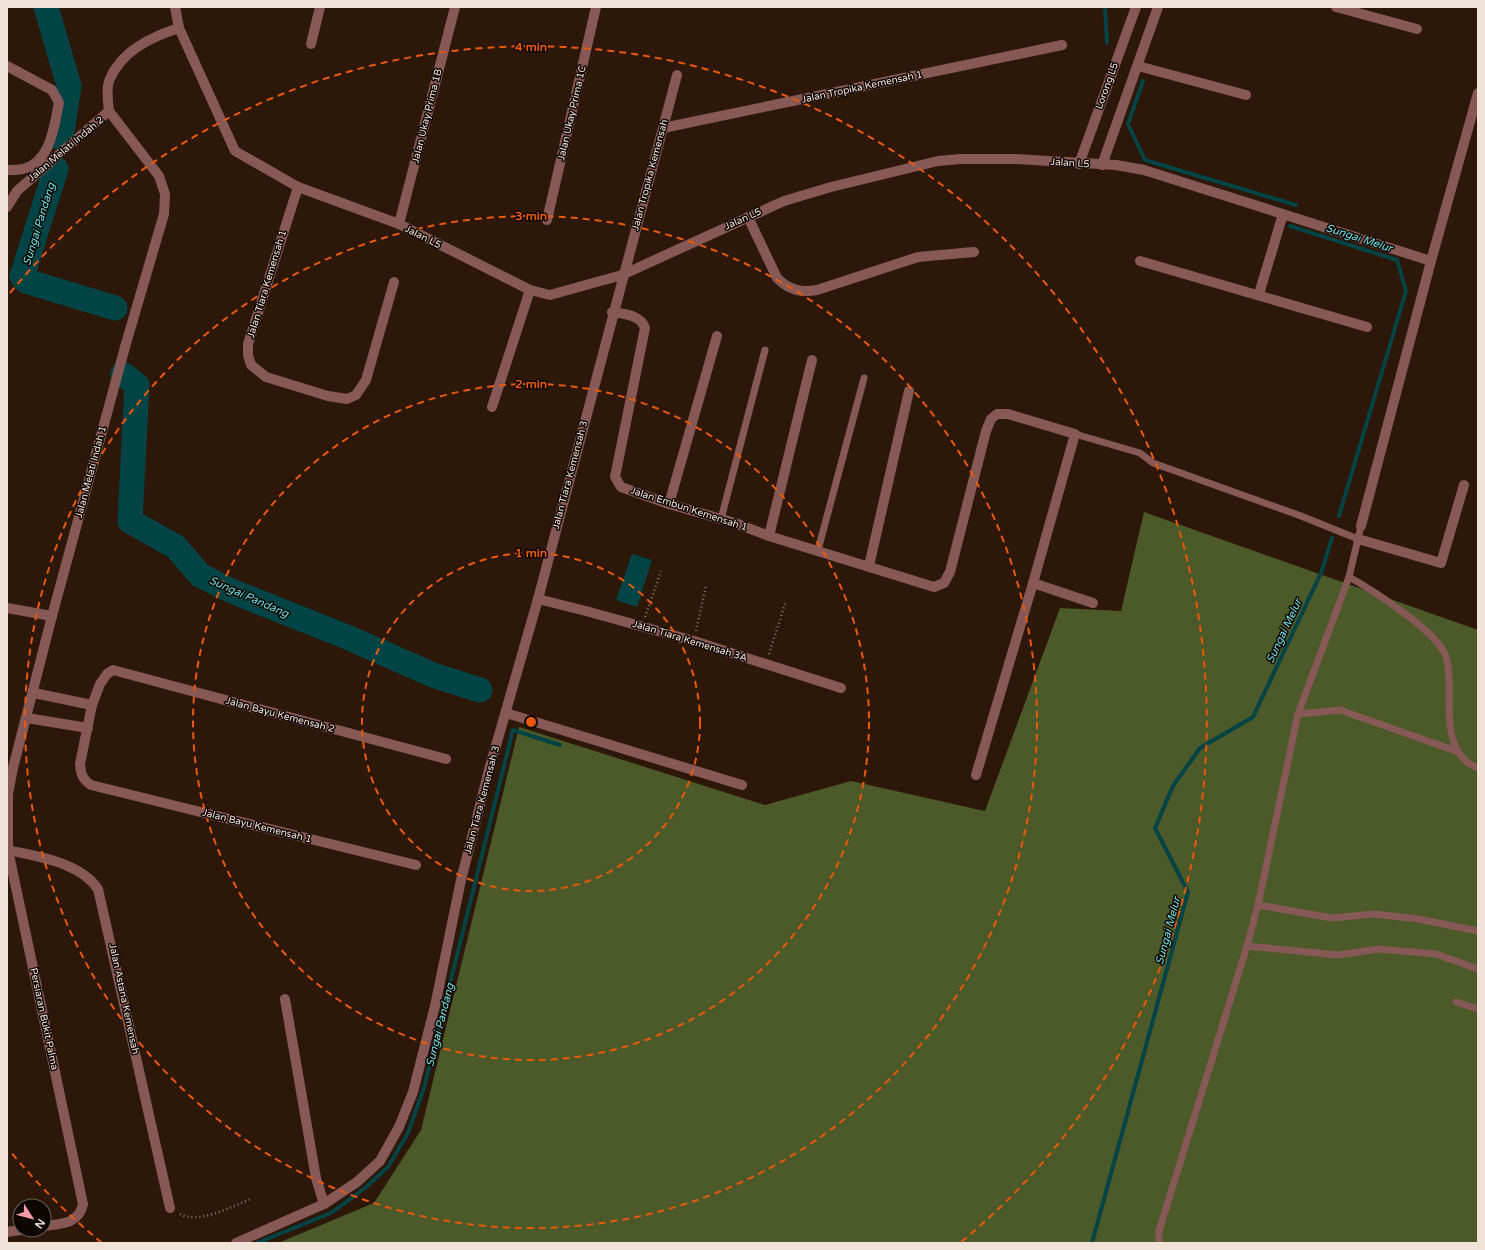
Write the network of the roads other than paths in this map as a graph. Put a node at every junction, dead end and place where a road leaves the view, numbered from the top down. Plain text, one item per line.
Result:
1 (175, 7) edge
2 (320, 7) edge
3 (455, 7) edge
4 (596, 7) edge
5 (1136, 7) edge
6 (1158, 7) edge
7 (1336, 7) edge
8 (179, 28) junction
9 (1417, 29) dead end
10 (311, 44) dead end
11 (1062, 45) dead end
12 (7, 66) edge
13 (1138, 66) junction
14 (677, 75) dead end
15 (1478, 93) edge
16 (1246, 95) dead end
17 (109, 112) junction
18 (662, 128) junction
19 (1078, 164) junction
20 (1102, 165) junction
21 (7, 170) edge
22 (298, 187) junction
23 (7, 207) edge
24 (1283, 214) junction
25 (748, 217) junction
26 (547, 220) dead end
27 (399, 224) junction
28 (974, 252) dead end
29 (1140, 261) dead end
30 (1431, 261) junction
31 (622, 274) junction
32 (394, 282) dead end
33 (530, 290) junction
34 (1259, 294) junction
35 (612, 312) junction
36 (1367, 327) dead end
37 (717, 336) dead end
38 (765, 350) dead end
39 (812, 360) dead end
40 (864, 378) dead end
41 (909, 391) dead end
42 (492, 407) dead end
43 (1075, 434) junction
44 (1464, 485) dead end
45 (669, 504) junction
46 (721, 519) junction
47 (1361, 526) joint
48 (769, 536) junction
49 (1358, 539) junction
50 (818, 550) junction
51 (869, 566) junction
52 (1349, 577) junction
53 (1033, 582) junction
54 (538, 599) junction
55 (1093, 603) dead end
56 (7, 608) edge
57 (52, 616) junction
58 (113, 670) joint
59 (841, 688) dead end
60 (34, 693) junction
61 (92, 705) junction
62 (506, 713) junction
63 (1298, 714) junction
64 (27, 718) junction
65 (88, 728) junction
66 (1456, 751) junction
67 (446, 759) dead end
68 (1478, 768) edge
69 (976, 775) dead end
70 (742, 785) dead end
71 (8, 850) edge
72 (416, 865) dead end
73 (1258, 905) junction
74 (1478, 931) edge
75 (1247, 946) junction
76 (1478, 970) edge
77 (285, 999) dead end
78 (1456, 1002) dead end
79 (1478, 1009) edge
80 (324, 1204) junction
81 (170, 1208) road end
82 (52, 1224) edge
83 (236, 1243) edge
84 (1158, 1243) edge

1 - 8 street, Jalan L5
2 - 10 street
3 - 27 street, Jalan Ukay Prima 1B
4 - 26 street, Jalan Ukay Prima 1C
5 - 19 street, Lorong L5
6 - 13 street
7 - 9 street
8 - 17 street, Jalan Melati Indah 2
8 - 22 street, Jalan L5
11 - 18 street, Jalan Tropika Kemensah 1
12 - 21 street
13 - 16 street
13 - 20 street
14 - 18 street, Jalan Tropika Kemensah
15 - 30 street
17 - 23 street, Jalan Melati Indah 2
17 - 57 street, Jalan Melati Indah 1
18 - 31 street, Jalan Tropika Kemensah
19 - 20 street, Jalan L5
19 - 25 street, Jalan L5
20 - 24 street, Jalan L5
22 - 27 street, Jalan L5
22 - 32 street, Jalan Tiara Kemensah 1
24 - 30 street, Jalan L5
24 - 34 street
25 - 28 street
25 - 31 street, Jalan L5
27 - 33 street, Jalan L5
29 - 34 street
30 - 47 street
31 - 33 street, Jalan L5
31 - 35 street, Jalan Tiara Kemensah 3
33 - 42 street
34 - 36 street
35 - 45 street, Jalan Embun Kemensah 1
35 - 54 street, Jalan Tiara Kemensah 3
37 - 45 street
38 - 46 lane
39 - 48 street
40 - 50 lane
41 - 51 street
43 - 49 lane
43 - 51 street, Jalan Embun Kemensah 1
43 - 53 street
44 - 49 street
45 - 46 street, Jalan Embun Kemensah 1
46 - 48 street, Jalan Embun Kemensah 1
47 - 49 lane
48 - 50 street, Jalan Embun Kemensah 1
49 - 52 lane
50 - 51 street, Jalan Embun Kemensah 1
52 - 63 lane
52 - 66 lane
53 - 55 street
53 - 69 street
54 - 59 street, Jalan Tiara Kemensah 3A
54 - 62 street, Jalan Tiara Kemensah 3
56 - 57 street
57 - 60 street, Jalan Melati Indah 1
58 - 61 street, Jalan Bayu Kemensah 1
58 - 67 street, Jalan Bayu Kemensah 2
60 - 61 street
60 - 64 street, Jalan Melati Indah 1
61 - 65 street, Jalan Bayu Kemensah 1
62 - 70 street
62 - 80 street, Jalan Tiara Kemensah 3
63 - 66 lane
63 - 73 lane
64 - 65 street
64 - 71 street, Jalan Melati Indah 1
65 - 72 street, Jalan Bayu Kemensah 1
66 - 68 lane
71 - 81 street, Jalan Astana Kemensah
71 - 82 street, Persiaran Bukit Palma
73 - 74 lane
73 - 75 lane
75 - 76 lane
75 - 84 lane
77 - 80 street
78 - 79 lane
80 - 83 street, Jalan Tiara Kemensah 3

